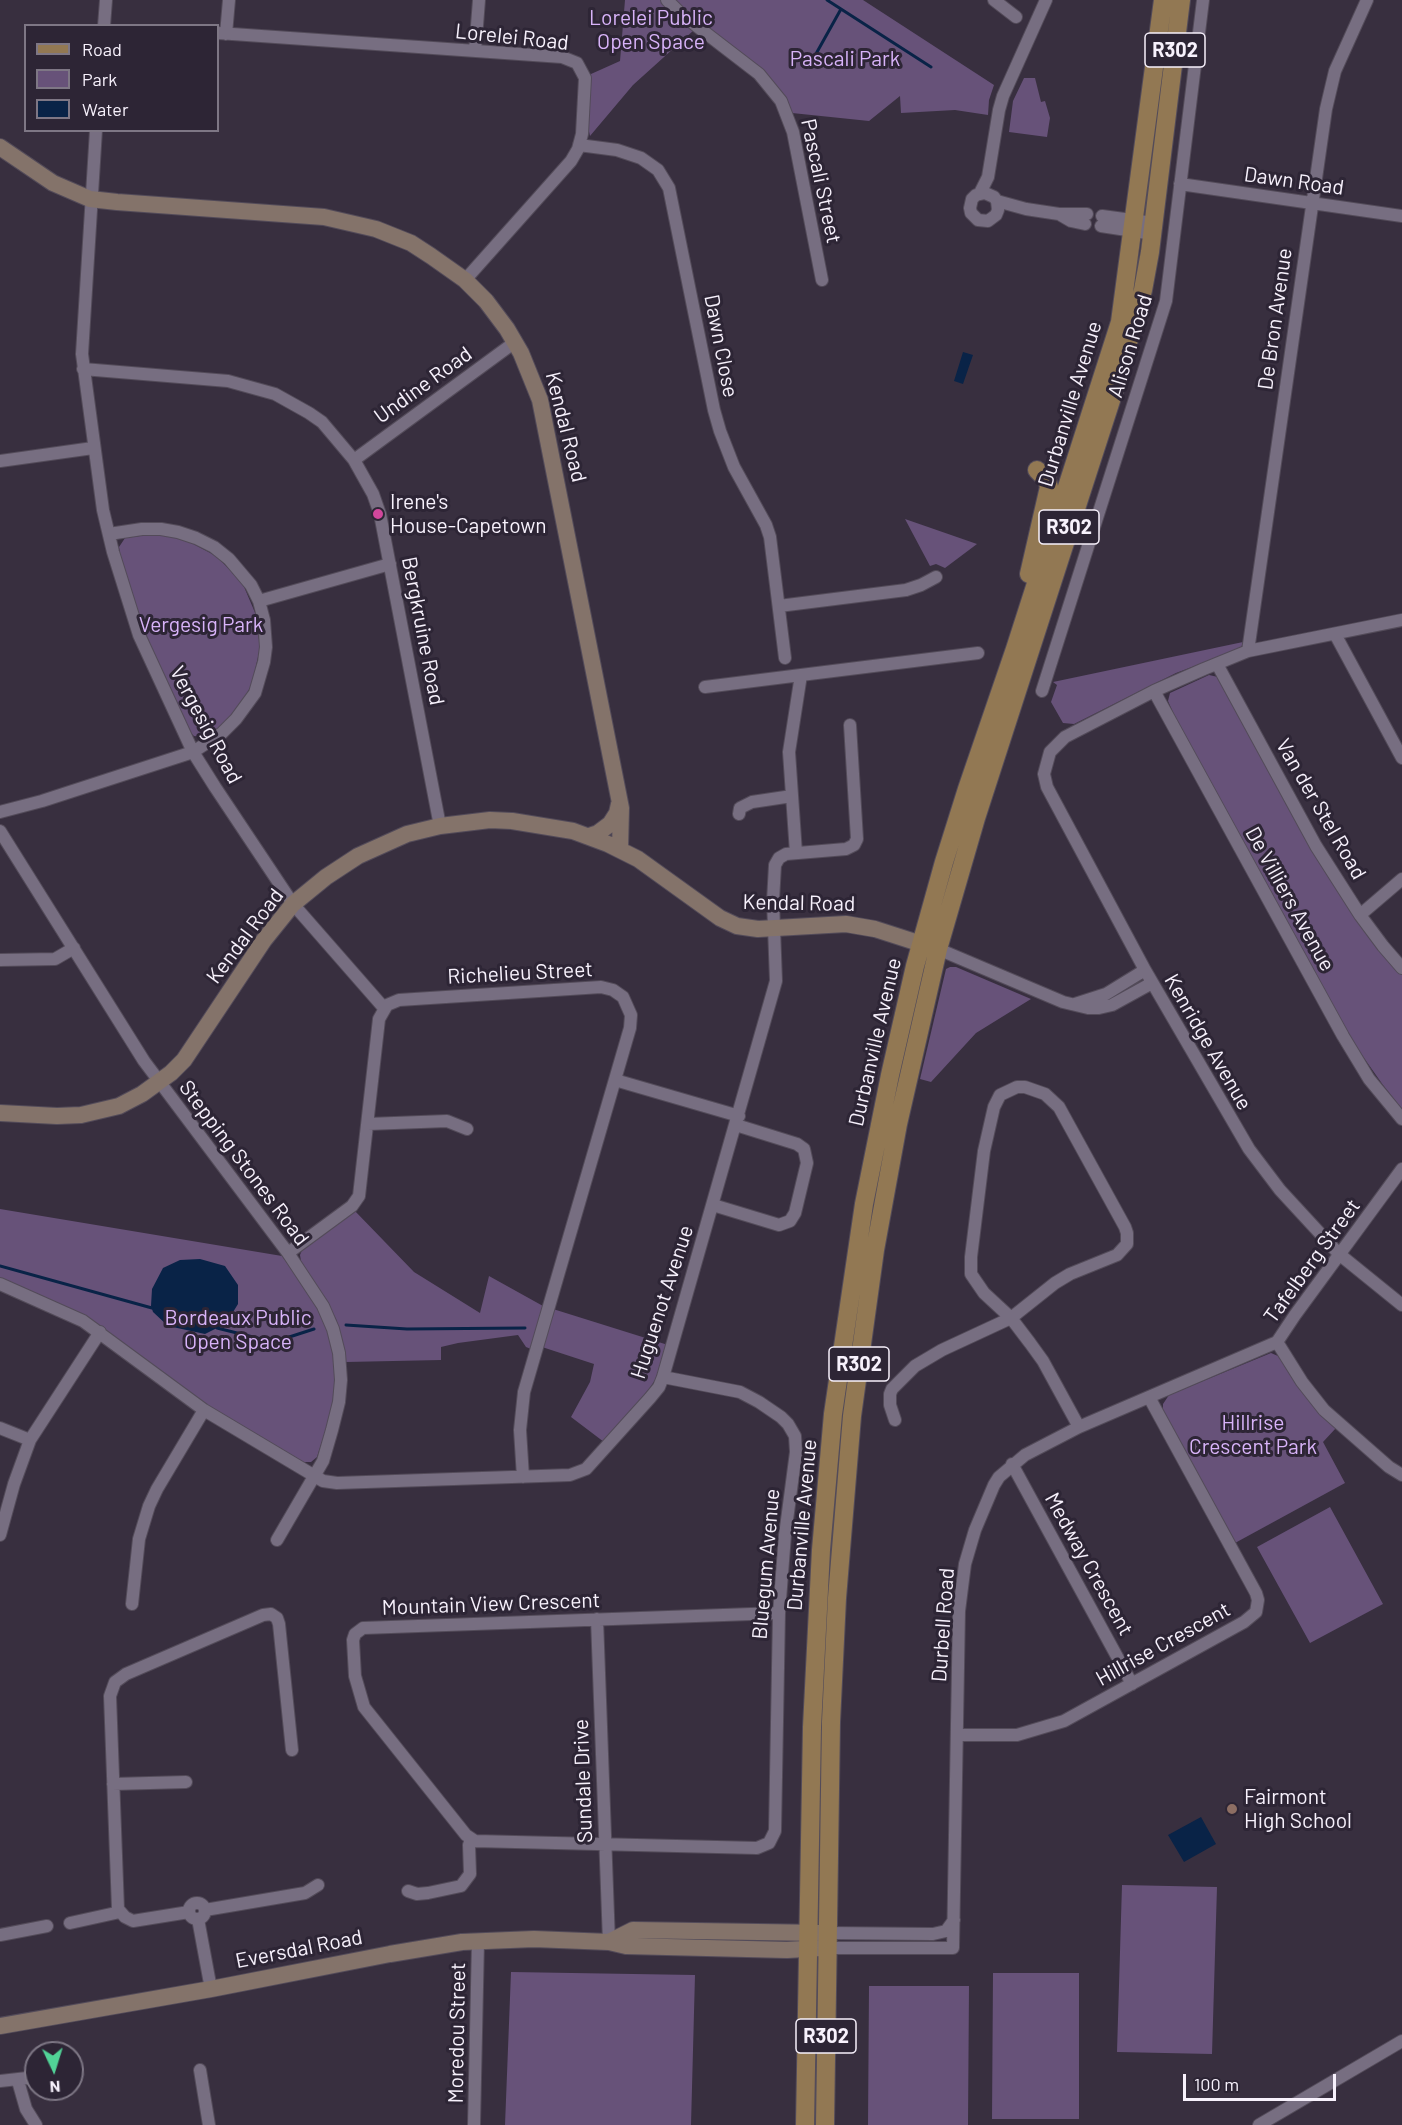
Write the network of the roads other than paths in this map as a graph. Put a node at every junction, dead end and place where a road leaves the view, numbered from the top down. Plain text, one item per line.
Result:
1 (106, 0) edge
2 (229, 0) edge
3 (479, 0) edge
4 (667, 0) edge
5 (994, 0) edge
6 (1046, 0) edge
7 (1163, 0) edge
8 (1181, 0) edge
9 (1203, 0) edge
10 (1367, 0) edge
11 (1016, 17) dead end
12 (104, 24) edge
13 (222, 33) edge
14 (475, 51) junction
15 (96, 132) edge
16 (579, 145) junction
17 (0, 147) edge
18 (988, 177) junction
19 (1180, 184) junction
20 (980, 194) junction
21 (90, 199) junction
22 (995, 199) junction
23 (1312, 203) junction
24 (1026, 209) junction
25 (996, 215) junction
26 (1402, 216) edge
27 (1086, 219) dead end
28 (1101, 221) dead end
29 (1134, 226) junction
30 (1153, 229) junction
31 (465, 280) junction
32 (822, 280) dead end
33 (515, 342) junction
34 (83, 369) junction
35 (93, 448) junction
36 (354, 460) junction
37 (0, 461) edge
38 (1037, 471) dead end
39 (109, 534) junction
40 (390, 564) junction
41 (936, 577) dead end
42 (259, 601) junction
43 (779, 606) junction
44 (1402, 620) edge
45 (1335, 634) junction
46 (1015, 649) junction
47 (1248, 651) junction
48 (978, 653) dead end
49 (785, 658) dead end
50 (1217, 664) junction
51 (801, 675) junction
52 (705, 687) dead end
53 (1042, 691) dead end
54 (1154, 691) junction
55 (850, 725) dead end
56 (193, 752) junction
57 (1402, 758) edge
58 (792, 796) junction
59 (621, 804) junction
60 (0, 812) edge
61 (739, 814) dead end
62 (440, 826) junction
63 (0, 831) edge
64 (589, 836) junction
65 (620, 849) junction
66 (796, 853) junction
67 (638, 858) junction
68 (1402, 879) edge
69 (293, 904) junction
70 (1360, 915) junction
71 (774, 928) junction
72 (920, 943) junction
73 (74, 948) junction
74 (938, 950) junction
75 (0, 960) edge
76 (1402, 968) edge
77 (1145, 970) junction
78 (1152, 983) junction
79 (1074, 1004) junction
80 (384, 1008) junction
81 (615, 1080) junction
82 (160, 1082) junction
83 (0, 1113) edge
84 (1402, 1119) edge
85 (737, 1121) junction
86 (368, 1124) junction
87 (468, 1129) dead end
88 (1402, 1170) edge
89 (713, 1204) junction
90 (288, 1253) junction
91 (1339, 1254) junction
92 (0, 1284) edge
93 (1402, 1305) edge
94 (1011, 1318) junction
95 (100, 1332) junction
96 (1277, 1342) junction
97 (663, 1377) junction
98 (1149, 1397) junction
99 (204, 1410) junction
100 (895, 1420) dead end
101 (1079, 1427) junction
102 (0, 1428) edge
103 (30, 1440) junction
104 (1012, 1464) junction
105 (1402, 1475) edge
106 (314, 1476) junction
107 (523, 1477) junction
108 (0, 1535) edge
109 (277, 1540) dead end
110 (132, 1604) dead end
111 (779, 1613) junction
112 (597, 1619) junction
113 (1132, 1684) junction
114 (957, 1735) junction
115 (292, 1750) dead end
116 (186, 1782) dead end
117 (113, 1784) junction
118 (471, 1840) junction
119 (605, 1844) junction
120 (318, 1885) dead end
121 (408, 1892) dead end
122 (120, 1912) junction
123 (197, 1914) junction
124 (954, 1920) junction
125 (70, 1923) dead end
126 (47, 1926) dead end
127 (0, 1935) edge
128 (828, 1940) junction
129 (478, 1941) junction
130 (809, 1941) junction
131 (609, 1942) junction
132 (211, 1989) junction
133 (0, 2026) edge
134 (1402, 2041) edge
135 (200, 2070) dead end
136 (24, 2080) edge
137 (0, 2081) edge
138 (18, 2081) junction
139 (36, 2125) edge
140 (209, 2125) edge
141 (474, 2125) edge
142 (805, 2125) edge
143 (825, 2125) edge
144 (1259, 2125) edge

1 - 12 street
2 - 13 street
3 - 14 street
4 - 32 street, Pascali Street
5 - 11 street
6 - 18 street
7 - 29 main road, Durbanville Avenue / R302
8 - 30 main road, Durbanville Avenue / R302
9 - 19 street, Alison Road
10 - 23 street, De Bron Avenue
13 - 14 street, Lorelei Road
14 - 16 street, Lorelei Road
15 - 21 street, Vergesig Road
16 - 31 street, Lorelei Road
16 - 43 street, Dawn Close
17 - 21 street, Kendal Road
18 - 20 street
18 - 22 street
19 - 23 street, Dawn Road
19 - 53 street, Alison Road
20 - 22 street
20 - 25 street
21 - 31 street, Kendal Road
21 - 34 street, Vergesig Road
22 - 24 street
22 - 25 street
23 - 26 street, Dawn Road
23 - 47 street, De Bron Avenue
24 - 25 street
24 - 27 street
28 - 29 street
29 - 30 street
29 - 46 main road, Durbanville Avenue / R302
30 - 74 main road, Durbanville Avenue / R302
31 - 33 street, Kendal Road
33 - 36 street, Undine Road
33 - 59 street, Kendal Road
34 - 35 street, Vergesig Road
34 - 36 street, Bergkruine Road
35 - 37 street
35 - 39 street, Vergesig Road
36 - 40 street, Bergkruine Road
38 - 46 main road
39 - 42 street
39 - 56 street, Vergesig Road
40 - 42 street
40 - 62 street, Bergkruine Road
41 - 43 street
42 - 56 street
43 - 49 street, Dawn Close
44 - 45 street
45 - 47 street
45 - 57 street
46 - 72 main road, Durbanville Avenue / R302
47 - 50 street
48 - 51 street
50 - 54 street
50 - 70 street, Van der Stel Road
51 - 52 street
51 - 58 street
54 - 77 street, Kenridge Avenue
54 - 84 street, De Villiers Avenue
55 - 66 street
56 - 60 street
56 - 69 street, Vergesig Road
58 - 61 street
58 - 66 street
59 - 64 street
59 - 65 street, Kendal Road
59 - 67 street, Kendal Road
62 - 64 street, Kendal Road
62 - 69 street, Kendal Road
63 - 73 street, Stepping Stones Road
64 - 65 street, Kendal Road
65 - 67 street, Kendal Road
66 - 71 street, Huguenot Avenue
67 - 71 street, Kendal Road
68 - 70 street
69 - 80 street, Vergesig Road
69 - 82 street, Kendal Road
70 - 76 street, Van der Stel Road
71 - 72 street, Kendal Road
71 - 85 street, Huguenot Avenue
72 - 74 street, Kendal Road
72 - 130 main road, Durbanville Avenue / R302
73 - 75 street
73 - 82 street, Stepping Stones Road
74 - 79 street, Kendal Road
74 - 128 main road, Durbanville Avenue / R302
77 - 78 street, Kenridge Avenue
77 - 79 street
78 - 79 street, Kendal Road
78 - 91 street, Kenridge Avenue
80 - 81 street, Richelieu Street
80 - 86 street
81 - 85 street
81 - 107 street, Richelieu Street
82 - 83 street, Kendal Road
82 - 90 street, Stepping Stones Road
85 - 89 street, Huguenot Avenue
85 - 89 street
86 - 87 street
86 - 90 street
88 - 91 street, Tafelberg Street
89 - 97 street, Huguenot Avenue
90 - 106 street, Stepping Stones Road
91 - 93 street, Kenridge Avenue
91 - 96 street, Tafelberg Street
92 - 95 street, Huguenot Avenue
94 - 94 street
94 - 100 street
94 - 101 street
95 - 99 street, Huguenot Avenue
95 - 103 street
96 - 98 street, Durbell Road
96 - 105 street, Tafelberg Street
97 - 107 street, Huguenot Avenue
97 - 111 street, Bluegum Avenue
98 - 101 street, Durbell Road
98 - 113 street, Hillrise Crescent
99 - 106 street, Huguenot Avenue
99 - 110 street
101 - 104 street, Durbell Road
102 - 103 street
103 - 108 street
104 - 113 street, Medway Crescent
104 - 114 street, Durbell Road
106 - 107 street, Huguenot Avenue
106 - 109 street, Stepping Stones Road
111 - 112 street, Mountain View Crescent
111 - 119 street, Bluegum Avenue
112 - 118 street, Mountain View Crescent
112 - 119 street, Sundale Drive
113 - 114 street, Hillrise Crescent
114 - 124 street, Durbell Road
115 - 117 street
116 - 117 street
117 - 122 street
118 - 119 street
118 - 121 street
119 - 131 street, Sundale Drive
120 - 123 street
122 - 123 street
122 - 125 street
123 - 132 street
124 - 128 street
124 - 128 street, Durbell Road
126 - 127 street
128 - 130 street, Eversdal Road
128 - 143 main road, Durbanville Avenue / R302
129 - 131 street, Eversdal Road
129 - 132 street, Eversdal Road
129 - 141 street, Moredou Street
130 - 131 street, Eversdal Road
130 - 142 main road, Durbanville Avenue / R302
132 - 133 street, Eversdal Road
134 - 144 street
135 - 140 street
136 - 138 street
137 - 138 street
138 - 139 street

